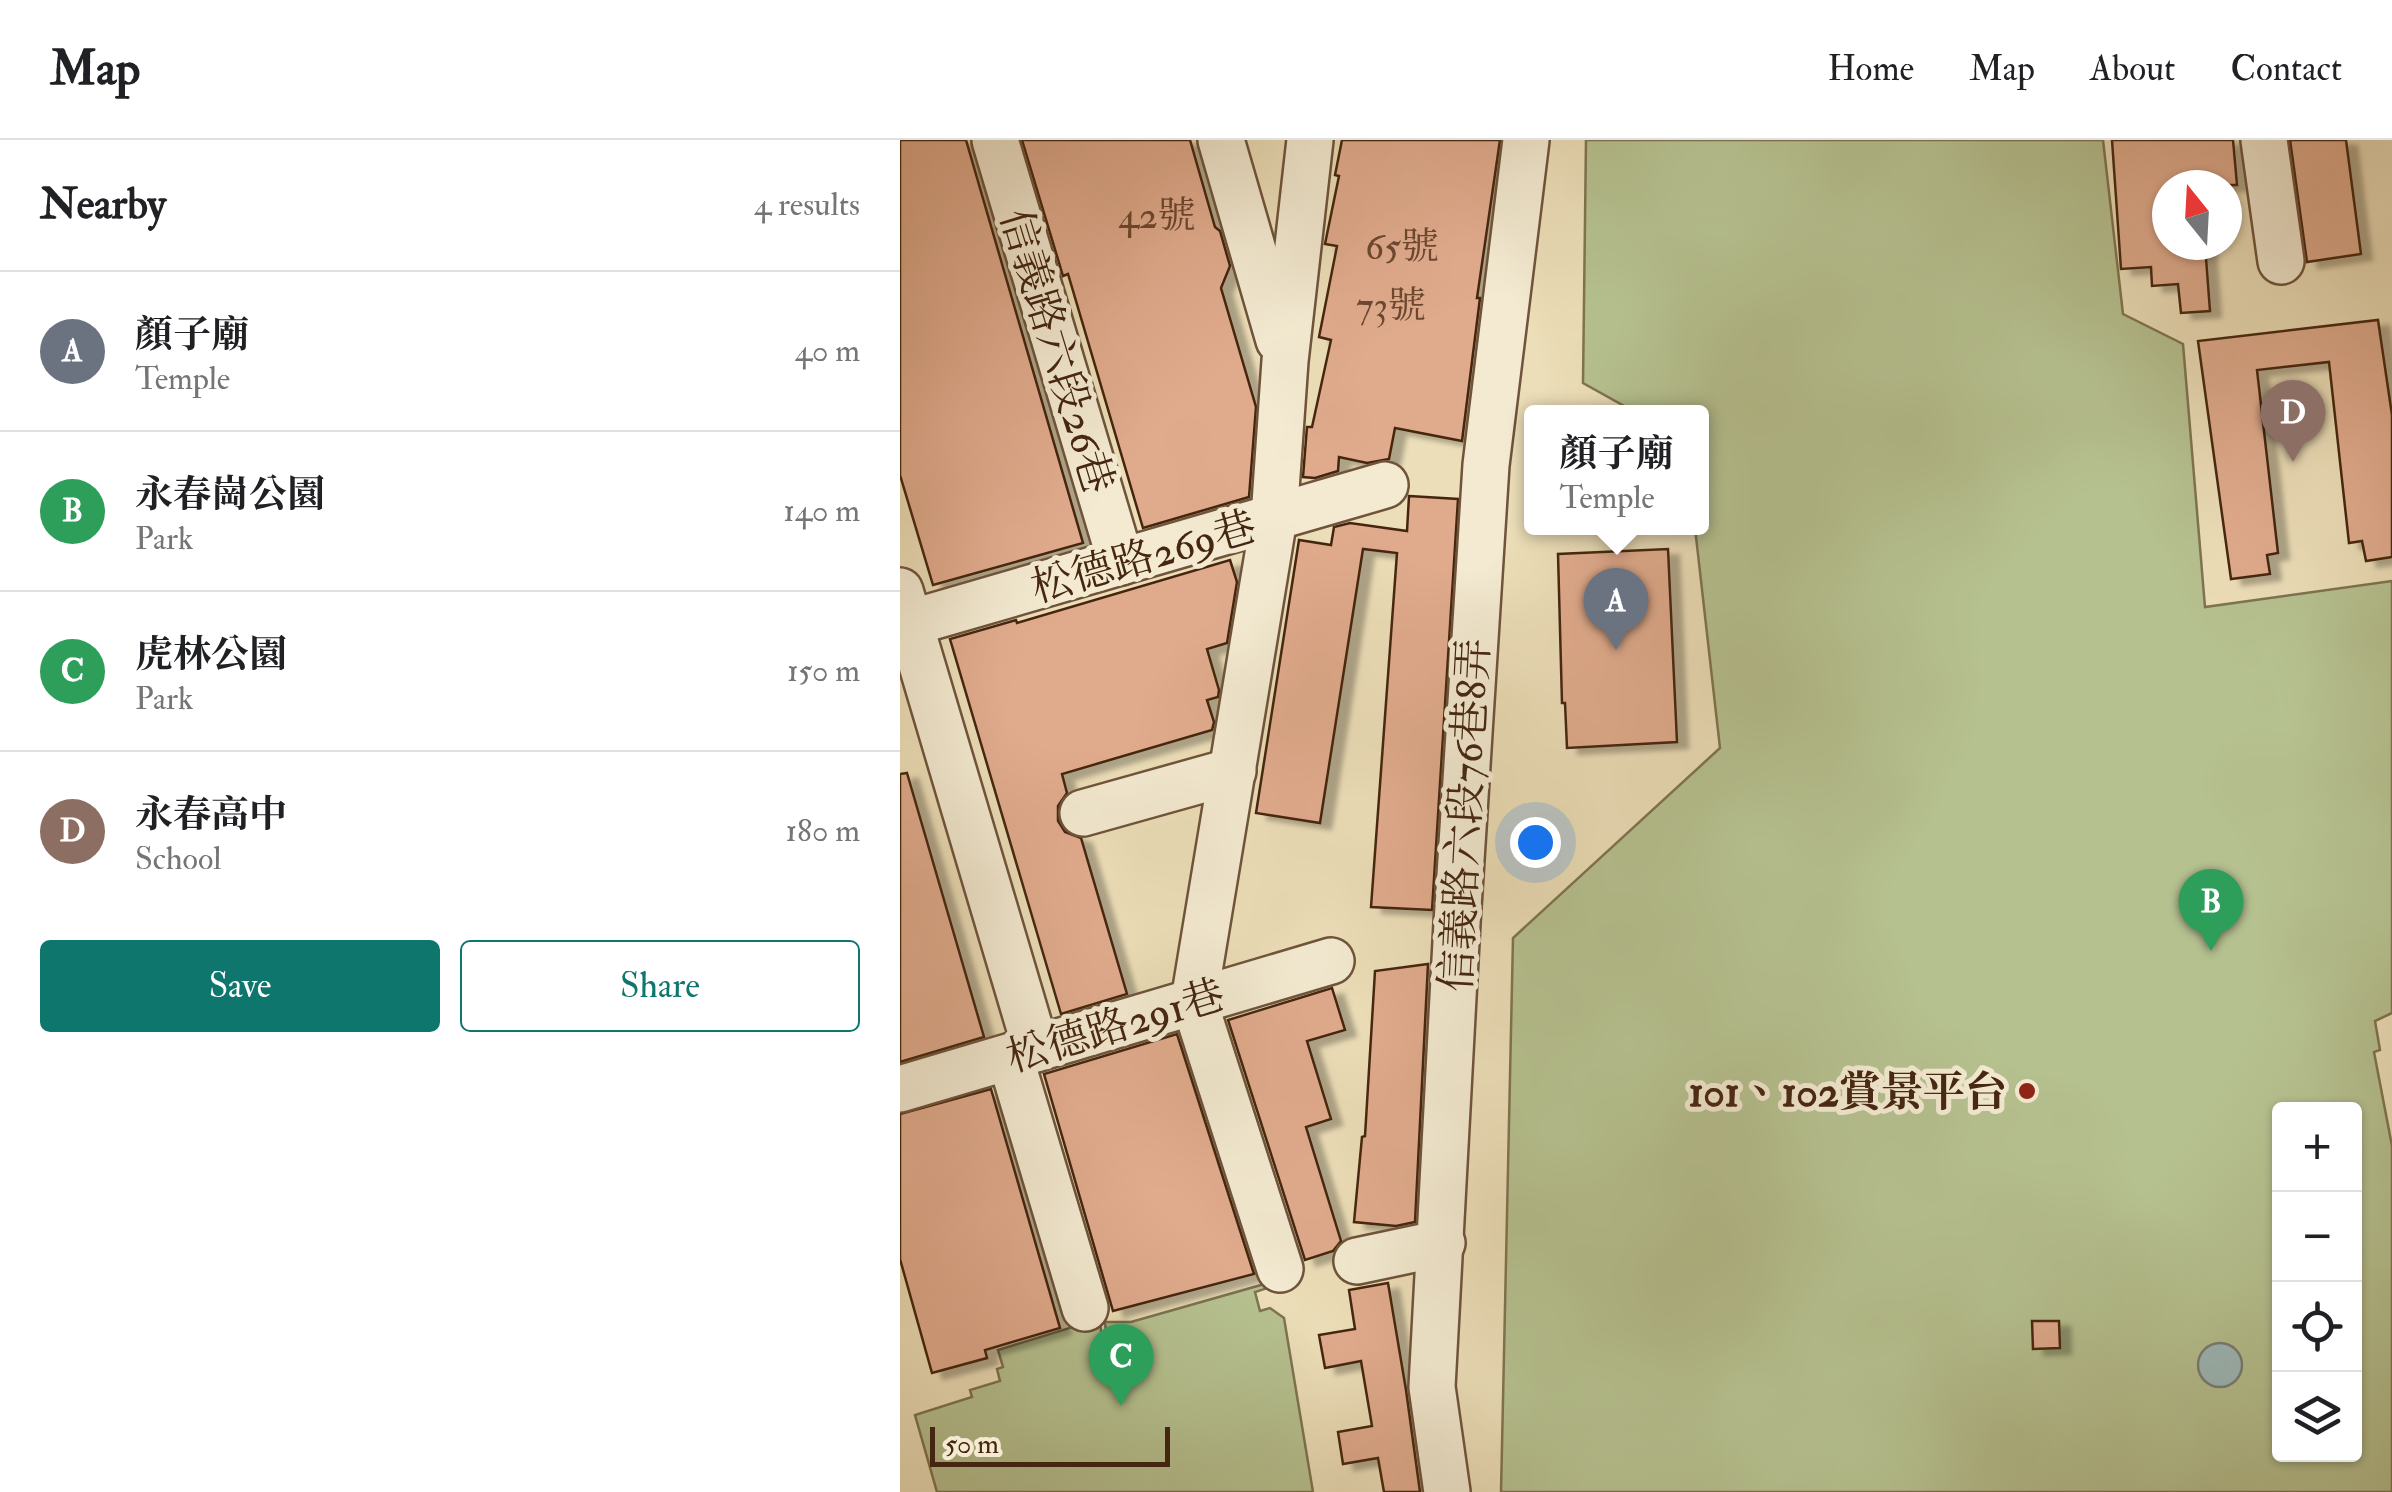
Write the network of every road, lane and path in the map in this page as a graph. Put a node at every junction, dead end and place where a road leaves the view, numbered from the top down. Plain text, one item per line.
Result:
1 (996, 140) edge
2 (1221, 140) edge
3 (1310, 140) edge
4 (1526, 140) edge
5 (2264, 140) edge
6 (2281, 260) dead end
7 (1285, 361) junction
8 (1385, 485) dead end
9 (1274, 518) junction
10 (1121, 562) junction
11 (903, 613) edge
12 (1233, 771) junction
13 (1082, 813) dead end
14 (1331, 961) dead end
15 (1194, 1001) junction
16 (1023, 1053) junction
17 (900, 1089) edge
18 (1442, 1243) junction
19 (1357, 1261) dead end
20 (1280, 1269) dead end
21 (1085, 1308) dead end
22 (1447, 1492) edge

1 - 10 street, 信義路六段26巷
2 - 7 street
3 - 7 street
4 - 18 street, 信義路六段76巷8弄
5 - 6 street
7 - 9 street
8 - 9 street, 松德路269巷
9 - 10 street, 松德路269巷
9 - 12 street
10 - 11 street, 松德路269巷
11 - 16 street
12 - 13 street
12 - 15 street
14 - 15 street, 松德路291巷
15 - 16 street, 松德路291巷
15 - 20 street
16 - 17 street, 松德路291巷
16 - 21 street
18 - 19 street
18 - 22 street, 信義路六段76巷8弄

